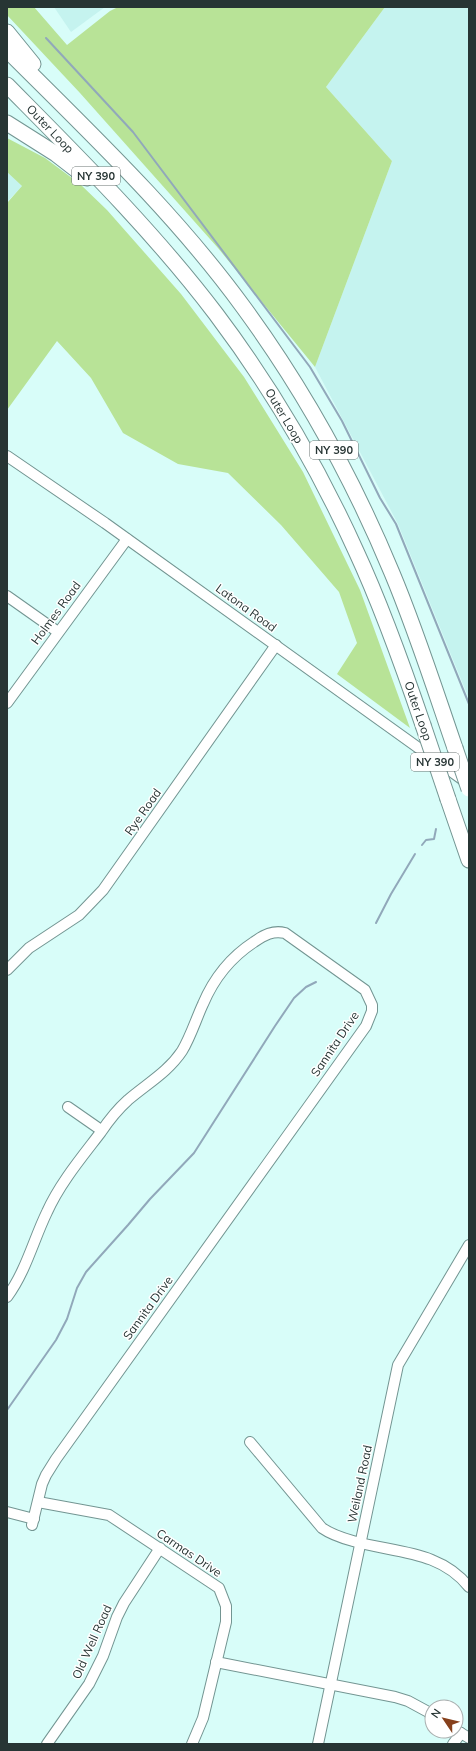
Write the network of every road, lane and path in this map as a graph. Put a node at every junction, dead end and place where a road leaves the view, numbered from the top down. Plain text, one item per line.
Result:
1 (7, 32) edge
2 (7, 50) edge
3 (7, 85) edge
4 (7, 123) edge
5 (7, 128) edge
6 (97, 140) junction
7 (42, 145) junction
8 (181, 271) junction
9 (7, 456) edge
10 (127, 539) junction
11 (7, 596) edge
12 (58, 632) junction
13 (276, 646) junction
14 (7, 704) edge
15 (469, 784) edge
16 (469, 788) edge
17 (469, 860) edge
18 (7, 970) edge
19 (68, 1107) dead end
20 (101, 1130) junction
21 (469, 1245) edge
22 (7, 1297) edge
23 (250, 1442) dead end
24 (38, 1502) junction
25 (7, 1512) edge
26 (360, 1543) junction
27 (160, 1548) junction
28 (469, 1586) edge
29 (216, 1662) junction
30 (331, 1684) junction
31 (424, 1710) edge
32 (47, 1744) edge
33 (192, 1744) edge
34 (318, 1744) edge

1 - 6 highway
2 - 6 highway, Outer Loop / NY 390
3 - 8 highway, Outer Loop / NY 390
4 - 7 highway
5 - 7 highway
6 - 16 highway, Outer Loop / NY 390, bridge
7 - 8 highway
8 - 17 highway, Outer Loop / NY 390, bridge
9 - 10 street, Latona Road
10 - 12 street, Holmes Road
10 - 13 street, Latona Road
11 - 12 street
12 - 14 street, Holmes Road
13 - 15 street, Latona Road
13 - 18 street, Rye Road
19 - 20 street
20 - 22 street, Sannita Drive
20 - 24 street, Sannita Drive
21 - 26 street, Weiland Road
23 - 26 street
24 - 25 street
24 - 27 street, Carmas Drive
26 - 28 street
26 - 30 street, Weiland Road
27 - 29 street, Carmas Drive
27 - 32 street, Old Well Road
29 - 30 street
29 - 33 street, Carmas Drive
30 - 31 street
30 - 34 street, Weiland Road

